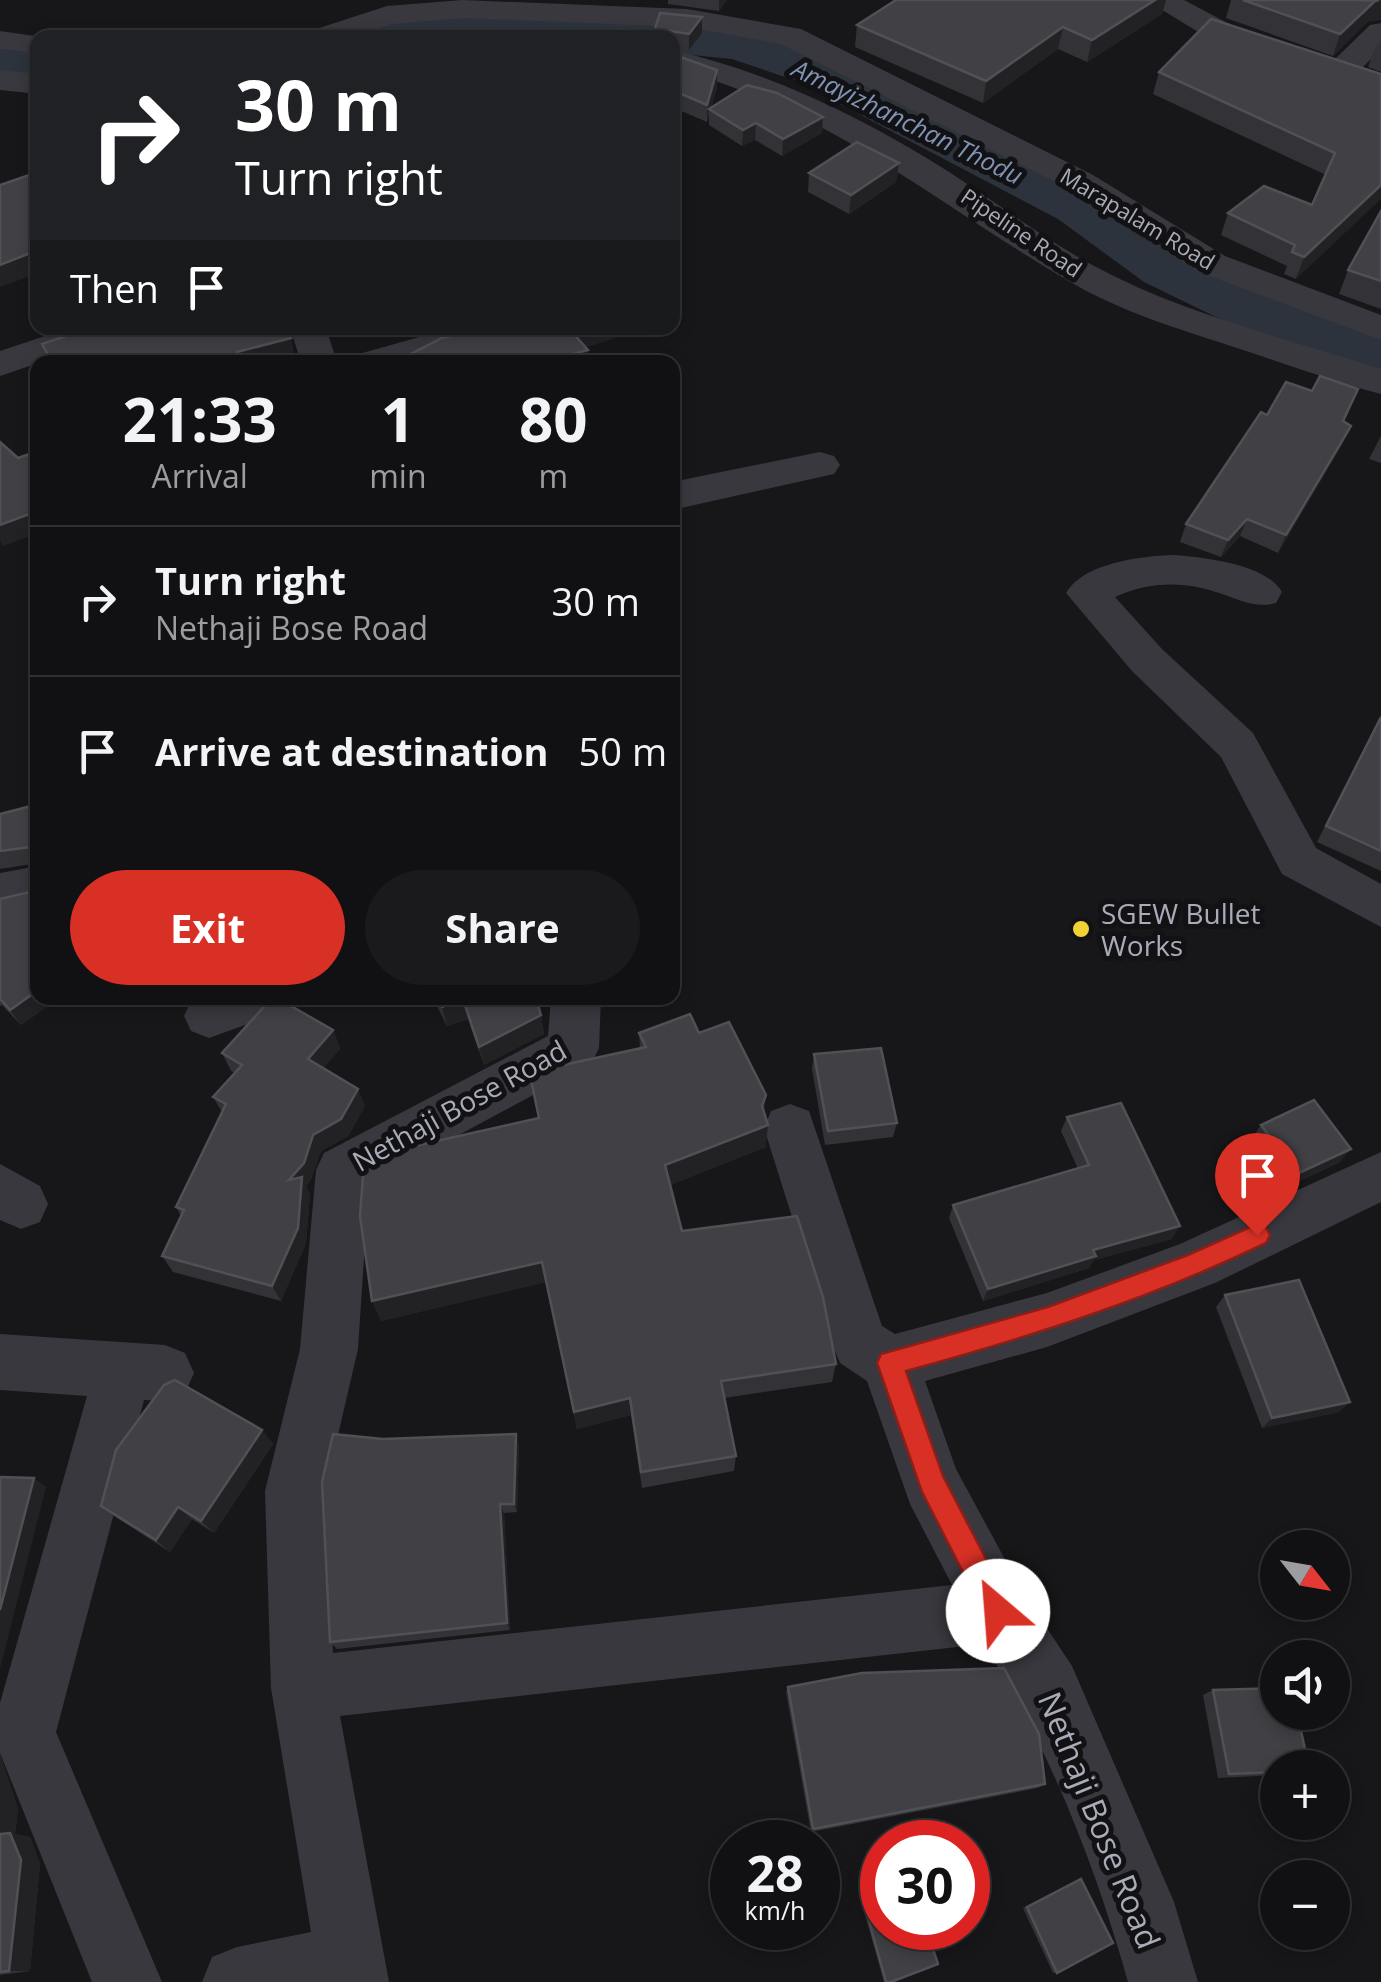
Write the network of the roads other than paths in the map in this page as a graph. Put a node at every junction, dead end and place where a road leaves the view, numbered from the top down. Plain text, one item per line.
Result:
1 (1161, 0) edge
2 (345, 30) edge
3 (1381, 32) edge
4 (0, 40) edge
5 (30, 43) edge
6 (680, 61) edge
7 (1338, 72) junction
8 (0, 80) edge
9 (30, 83) edge
10 (1381, 86) edge
11 (1381, 328) edge
12 (85, 335) edge
13 (466, 335) edge
14 (396, 355) edge
15 (0, 364) edge
16 (1381, 382) edge
17 (820, 465) dead end
18 (680, 494) edge
19 (1261, 592) dead end
20 (30, 886) edge
21 (0, 894) edge
22 (1381, 907) edge
23 (241, 1005) edge
24 (576, 1005) edge
25 (210, 1016) dead end
26 (790, 1128) dead end
27 (1381, 1176) edge
28 (0, 1362) edge
29 (890, 1363) junction
30 (998, 1611) junction
31 (302, 1688) junction
32 (352, 1970) edge
33 (127, 1982) edge
34 (238, 1982) edge
35 (1164, 1982) edge

1 - 7 street
2 - 11 street, Marapalam Road
3 - 7 street
4 - 5 street
6 - 16 street, Pipeline Road
7 - 10 street
8 - 9 street
12 - 15 street
13 - 14 street
17 - 18 street
19 - 22 street
20 - 21 street
23 - 25 street
24 - 31 street, Nethaji Bose Road
26 - 29 street
27 - 29 street
28 - 33 street
29 - 30 street, Nethaji Bose Road
30 - 31 street
30 - 35 street, Nethaji Bose Road
31 - 32 street, Nethaji Bose Road
32 - 34 street

